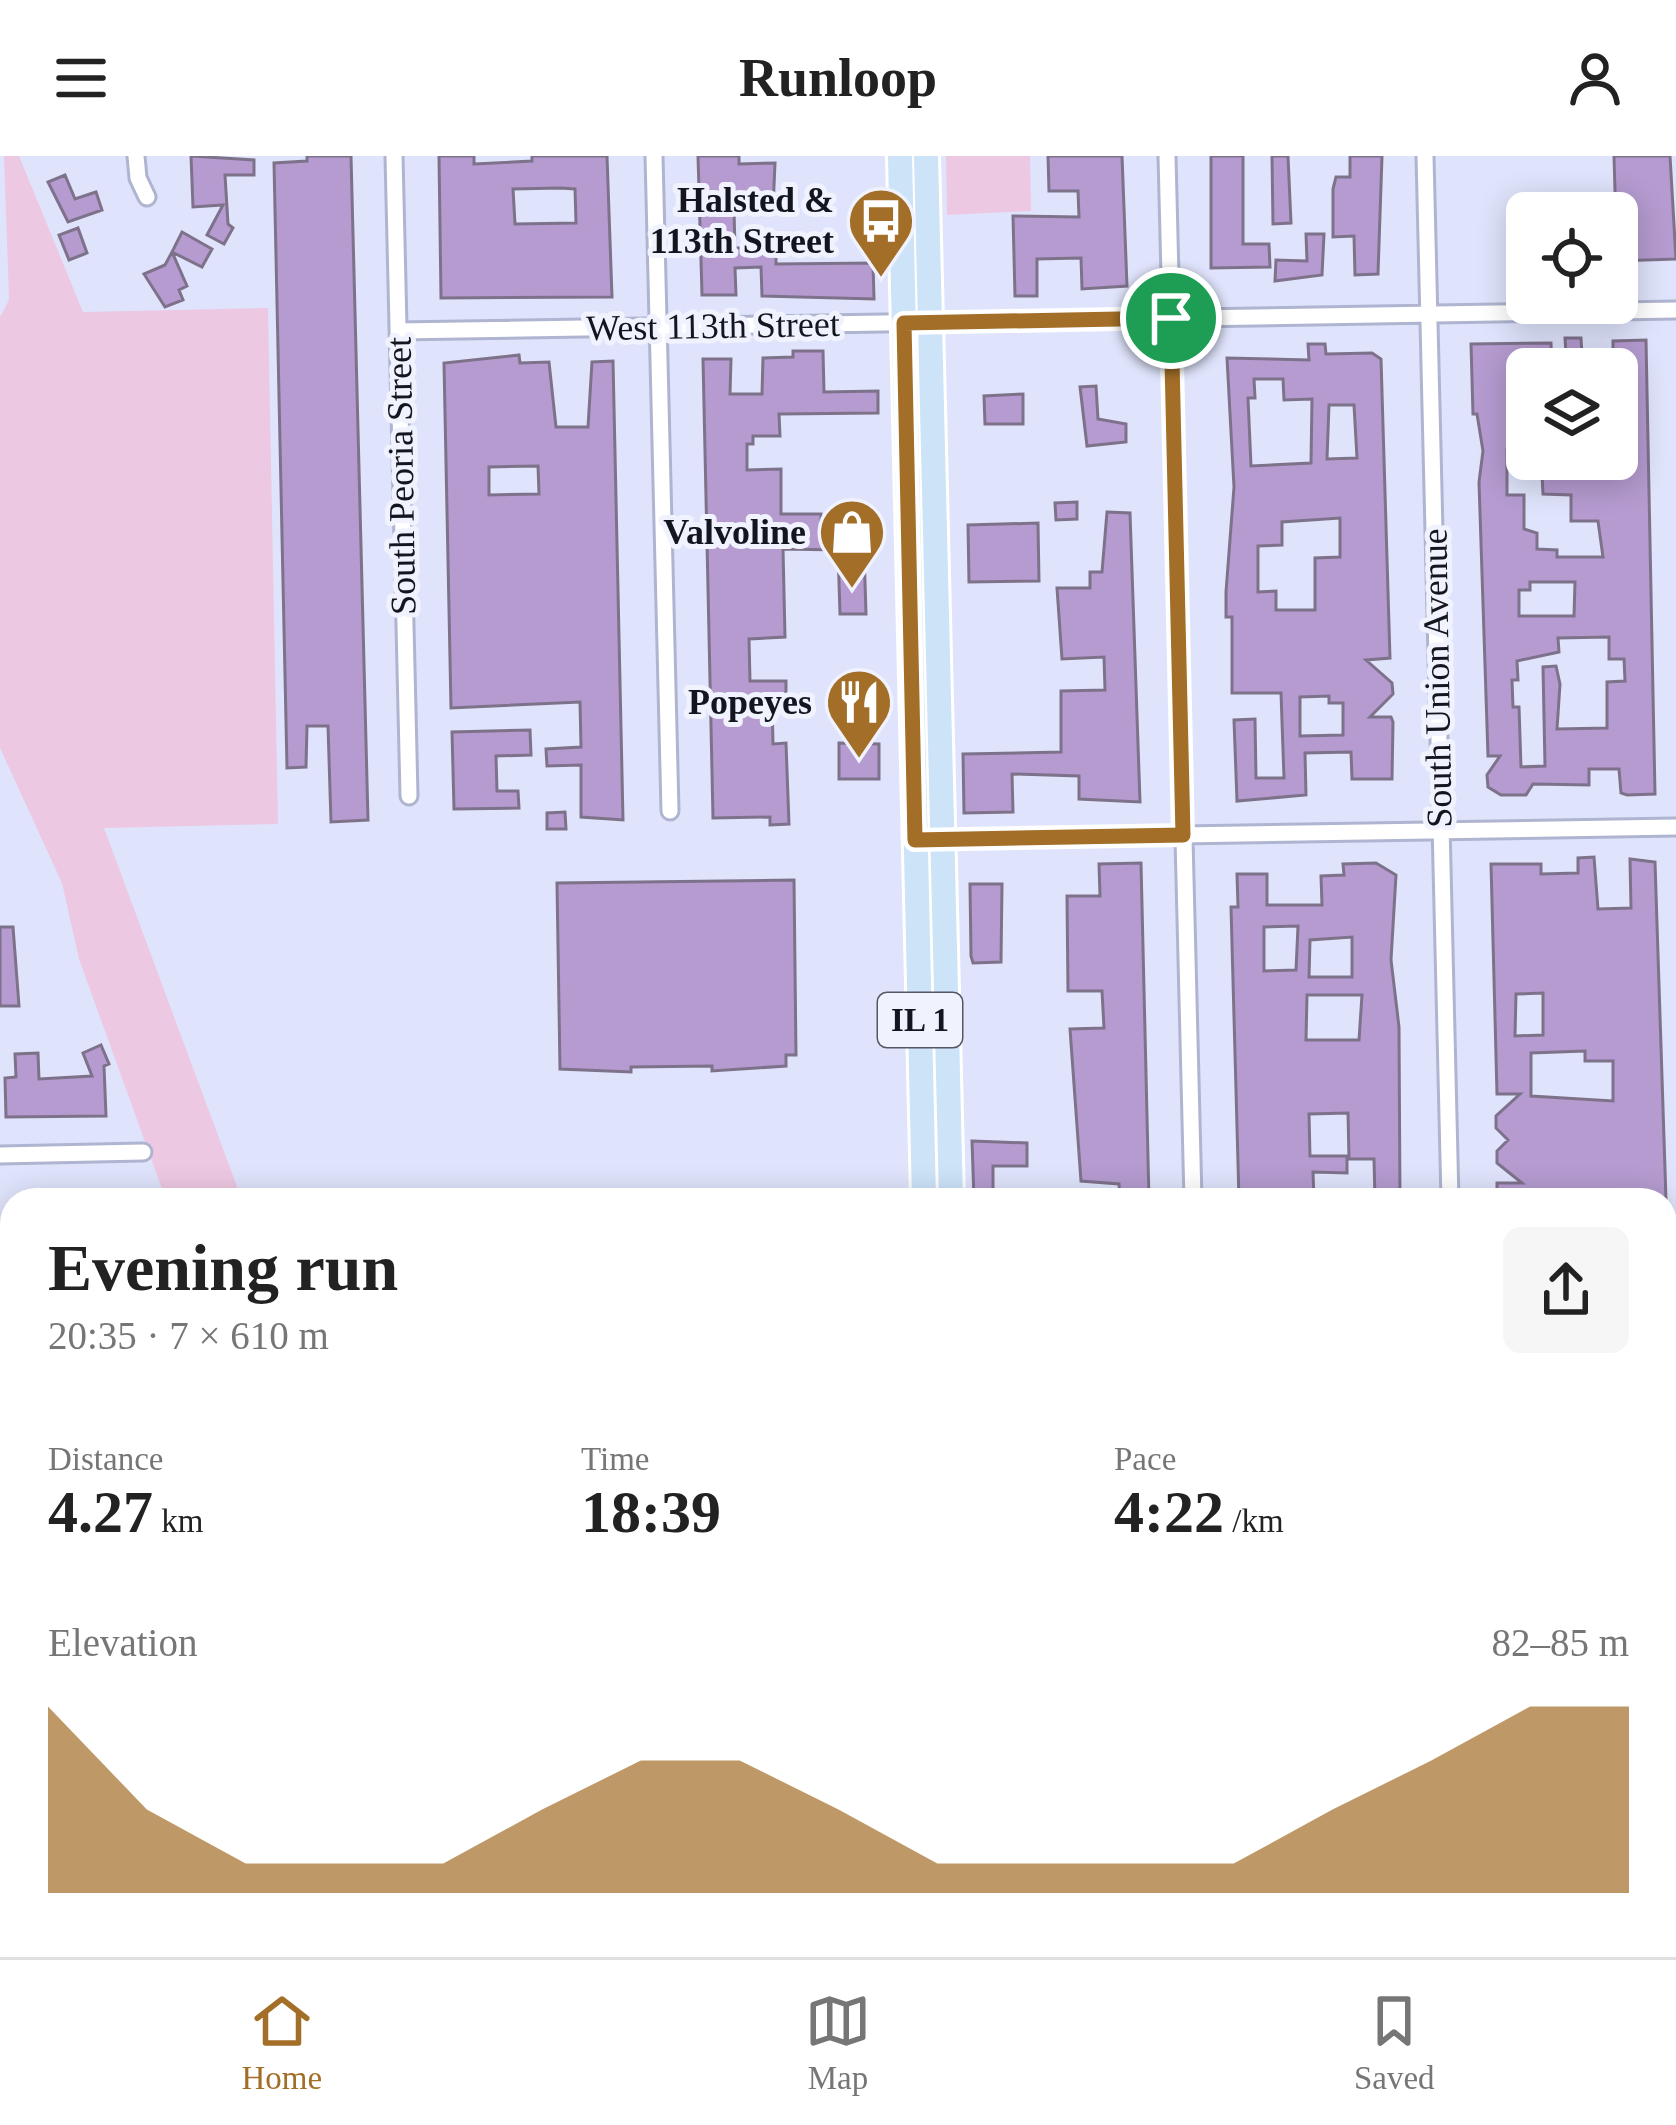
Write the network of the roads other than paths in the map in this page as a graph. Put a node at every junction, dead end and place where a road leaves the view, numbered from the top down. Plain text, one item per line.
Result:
1 (136, 156) edge
2 (394, 156) edge
3 (654, 156) edge
4 (900, 156) edge
5 (926, 156) edge
6 (1167, 156) edge
7 (1425, 156) edge
8 (147, 197) dead end
9 (1676, 310) edge
10 (1429, 314) junction
11 (1171, 318) junction
12 (930, 322) junction
13 (904, 323) junction
14 (658, 327) junction
15 (398, 331) junction
16 (409, 796) dead end
17 (670, 811) dead end
18 (1676, 827) edge
19 (1441, 831) junction
20 (1183, 835) junction
21 (942, 839) junction
22 (915, 840) junction
23 (143, 1152) dead end
24 (0, 1155) edge
25 (924, 1188) edge
26 (951, 1188) edge
27 (1193, 1188) edge
28 (1450, 1188) edge

1 - 8 street
2 - 15 street, South Peoria Street
3 - 14 street
4 - 13 main road, IL 1
5 - 12 main road, IL 1
6 - 11 street
7 - 10 street, South Union Avenue
9 - 10 street, West 113th Street
10 - 11 street, West 113th Street
10 - 19 street, South Union Avenue
11 - 12 street, West 113th Street
11 - 20 street
12 - 13 street, West 113th Street
12 - 21 main road, IL 1
13 - 14 street, West 113th Street
13 - 22 main road, IL 1
14 - 15 street, West 113th Street
14 - 17 street
15 - 16 street, South Peoria Street
18 - 19 street
19 - 20 street
19 - 28 street, South Union Avenue
20 - 21 street
20 - 27 street
21 - 22 street
21 - 26 main road, IL 1
22 - 25 main road, IL 1
23 - 24 street

